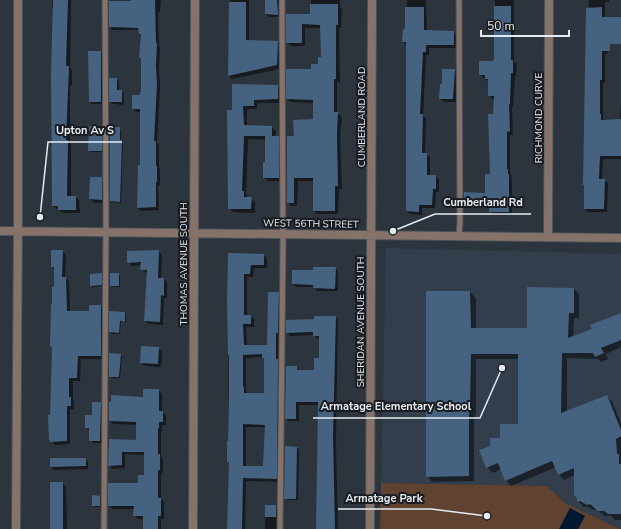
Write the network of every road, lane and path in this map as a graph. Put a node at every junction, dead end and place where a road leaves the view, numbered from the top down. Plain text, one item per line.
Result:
1 (18, 0) edge
2 (105, 0) edge
3 (195, 0) edge
4 (282, 0) edge
5 (372, 0) edge
6 (459, 0) edge
7 (549, 0) edge
8 (0, 231) edge
9 (18, 231) junction
10 (106, 232) junction
11 (194, 232) junction
12 (283, 233) junction
13 (372, 234) junction
14 (459, 236) junction
15 (548, 237) junction
16 (621, 238) edge
17 (16, 529) edge
18 (104, 529) edge
19 (193, 529) edge
20 (280, 529) edge
21 (370, 529) edge

1 - 9 street
2 - 10 lane
3 - 11 street, THOMAS AVENUE SOUTH
4 - 12 lane
5 - 13 street, CUMBERLAND ROAD
6 - 14 lane
7 - 15 street, RICHMOND CURVE
8 - 9 street, WEST 56TH STREET
9 - 10 street, WEST 56TH STREET
9 - 17 street
10 - 11 street, WEST 56TH STREET
10 - 18 lane
11 - 12 street, WEST 56TH STREET
11 - 19 street, THOMAS AVENUE SOUTH
12 - 13 street, WEST 56TH STREET
12 - 20 lane
13 - 14 street, WEST 56TH STREET
13 - 21 street, SHERIDAN AVENUE SOUTH
14 - 15 street, WEST 56TH STREET
15 - 16 street, WEST 56TH STREET

